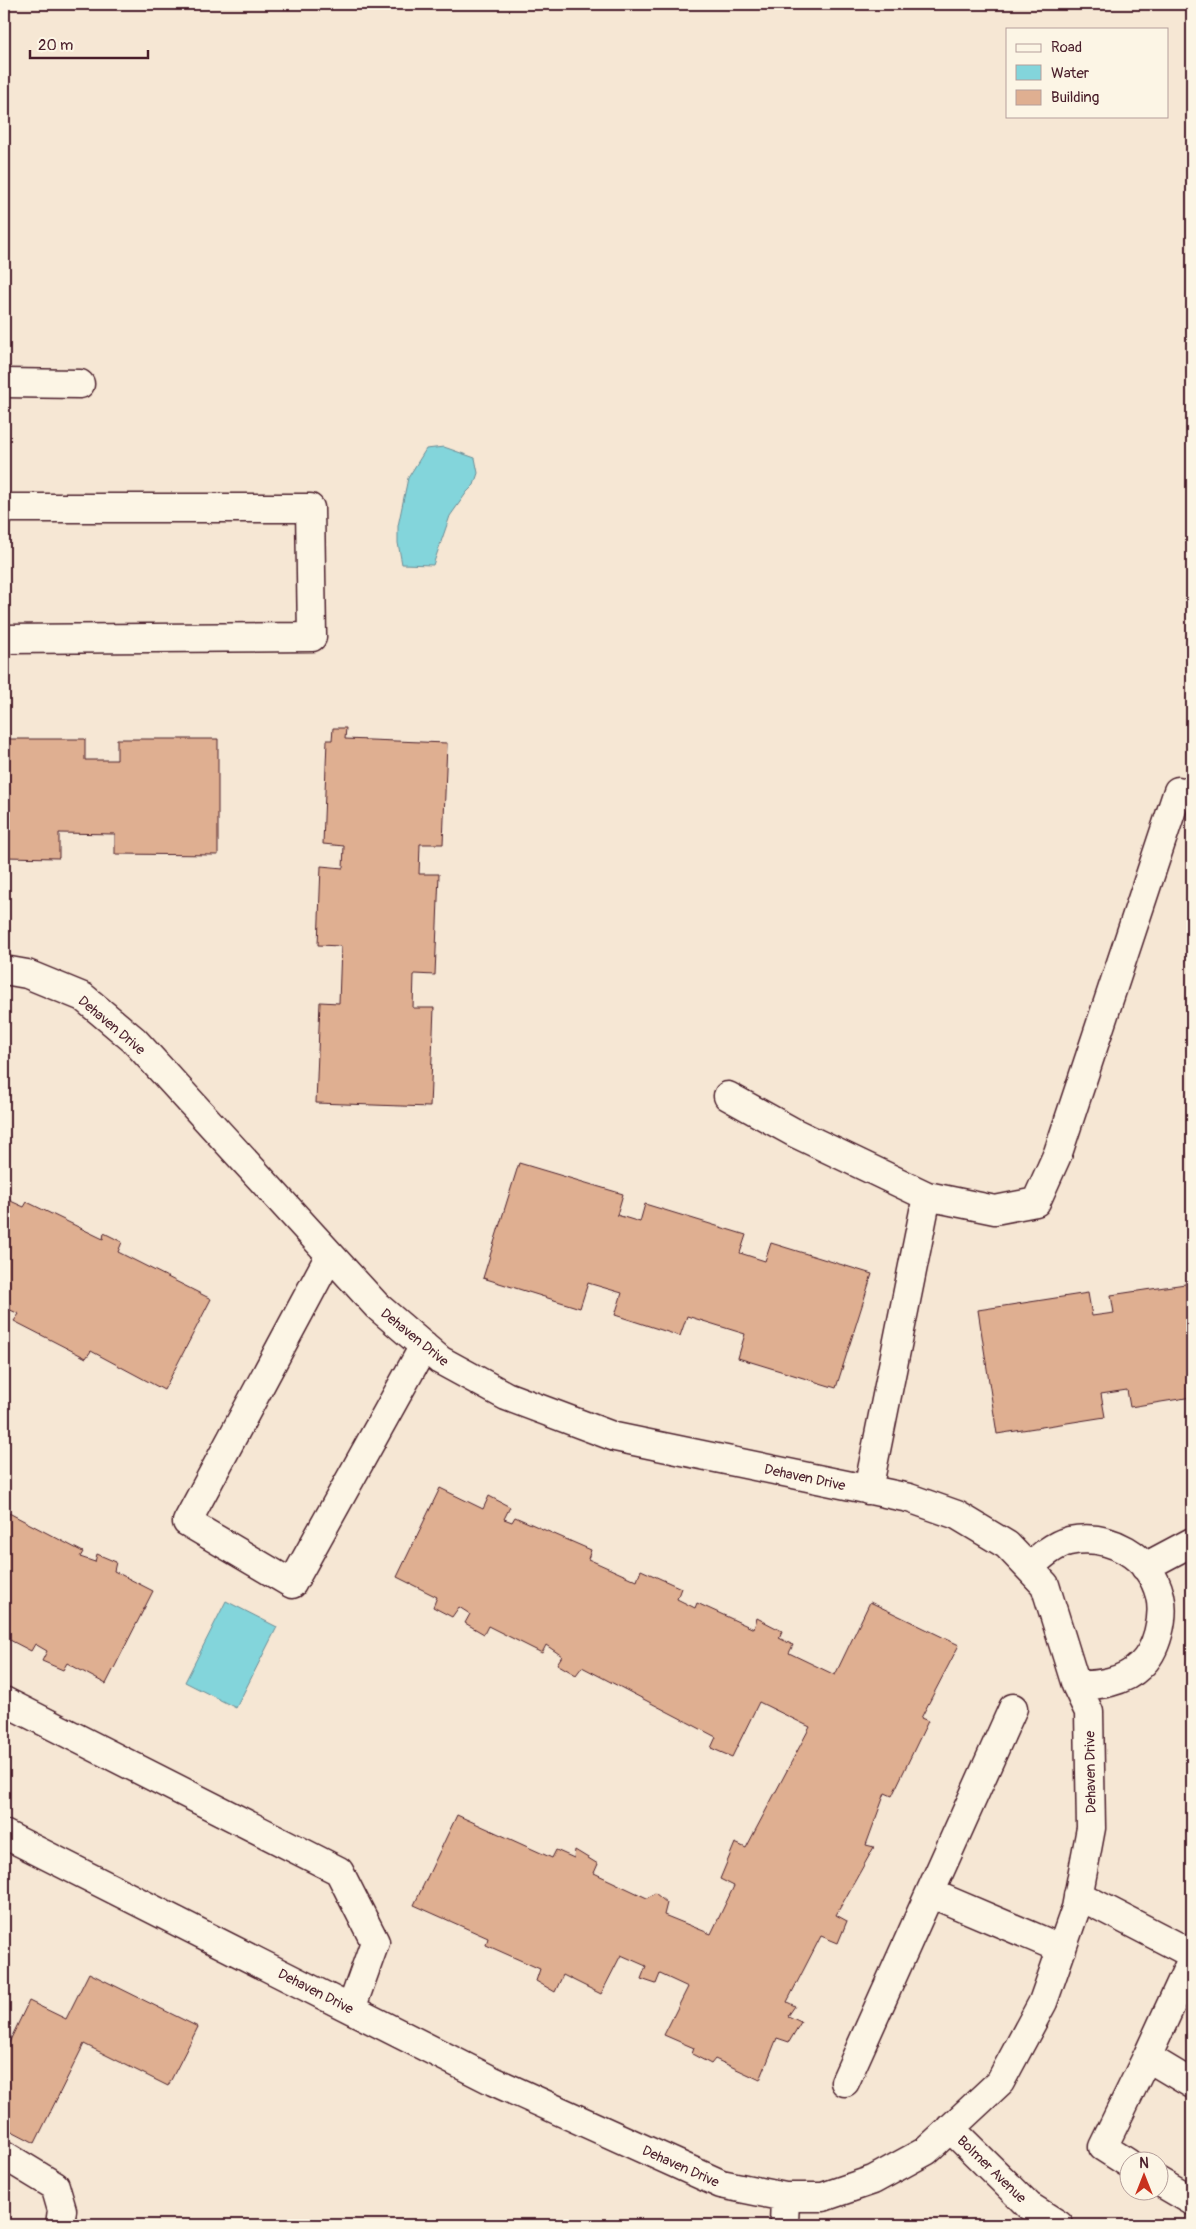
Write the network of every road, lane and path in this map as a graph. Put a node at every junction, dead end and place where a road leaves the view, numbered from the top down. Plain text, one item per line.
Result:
1 (4, 382) edge
2 (80, 384) dead end
3 (4, 508) edge
4 (4, 639) edge
5 (1178, 791) dead end
6 (4, 970) edge
7 (728, 1096) dead end
8 (927, 1196) junction
9 (330, 1255) junction
10 (424, 1346) junction
11 (868, 1490) junction
12 (1192, 1542) edge
13 (1145, 1567) junction
14 (1028, 1568) junction
15 (1076, 1685) junction
16 (4, 1701) edge
17 (1013, 1708) dead end
18 (4, 1834) edge
19 (930, 1893) junction
20 (1078, 1895) junction
21 (1062, 1949) junction
22 (1192, 1954) edge
23 (1192, 1959) edge
24 (351, 2009) junction
25 (1147, 2058) junction
26 (844, 2082) dead end
27 (1192, 2084) edge
28 (950, 2128) junction
29 (4, 2154) edge
30 (1118, 2157) edge
31 (1168, 2187) edge
32 (785, 2197) junction
33 (1192, 2201) edge
34 (60, 2225) edge
35 (784, 2225) edge
36 (1059, 2225) edge

1 - 2 street
3 - 4 street
5 - 8 street
6 - 9 street, Dehaven Drive
7 - 8 street
8 - 11 street
9 - 10 street, Dehaven Drive
9 - 10 street
10 - 11 street, Dehaven Drive
11 - 14 street, Dehaven Drive
12 - 13 street
13 - 14 street
13 - 15 street
14 - 15 street, Dehaven Drive
15 - 20 street, Dehaven Drive
16 - 24 street
17 - 19 street
18 - 24 street, Dehaven Drive
19 - 21 street
19 - 26 street
20 - 21 street, Dehaven Drive
20 - 22 street
21 - 28 street, Dehaven Drive
23 - 25 street
24 - 32 street, Dehaven Drive
25 - 27 street
25 - 30 street
28 - 32 street, Dehaven Drive
28 - 36 street, Bolmer Avenue
29 - 34 street
31 - 33 street
32 - 35 street

